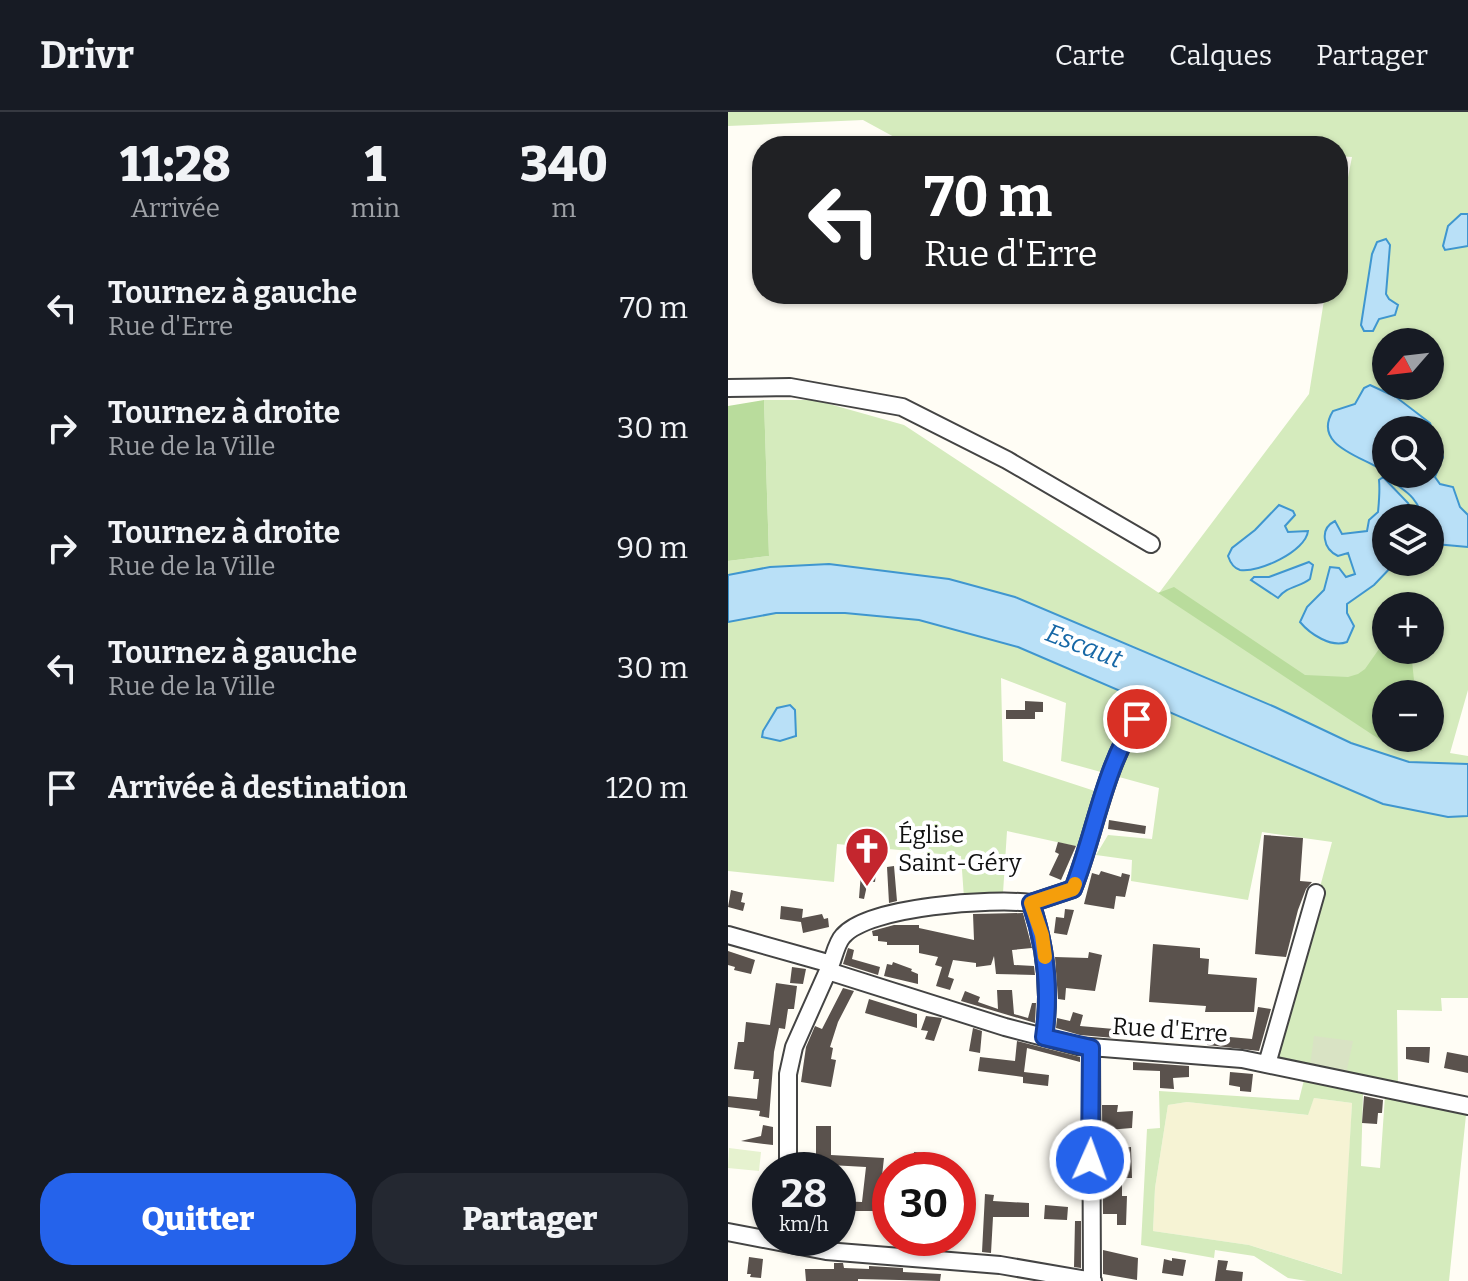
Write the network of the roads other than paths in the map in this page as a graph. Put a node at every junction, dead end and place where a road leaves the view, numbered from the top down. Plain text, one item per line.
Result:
1 (728, 388) edge
2 (1151, 544) dead end
3 (1137, 719) dead end
4 (1316, 893) dead end
5 (1031, 903) junction
6 (728, 935) edge
7 (829, 968) junction
8 (1044, 1037) junction
9 (1091, 1048) junction
10 (1267, 1064) junction
11 (1468, 1106) edge
12 (788, 1152) edge
13 (728, 1232) edge
14 (752, 1236) edge
15 (856, 1253) edge
16 (1093, 1281) edge

1 - 2 street
3 - 5 street
4 - 10 street
5 - 7 street
5 - 8 street
6 - 7 street, Rue d'Erre
7 - 8 street, Rue d'Erre
7 - 12 street
8 - 9 street, Rue d'Erre
9 - 10 street, Rue d'Erre
9 - 16 street
10 - 11 street, Rue d'Erre
13 - 14 street
15 - 16 street

